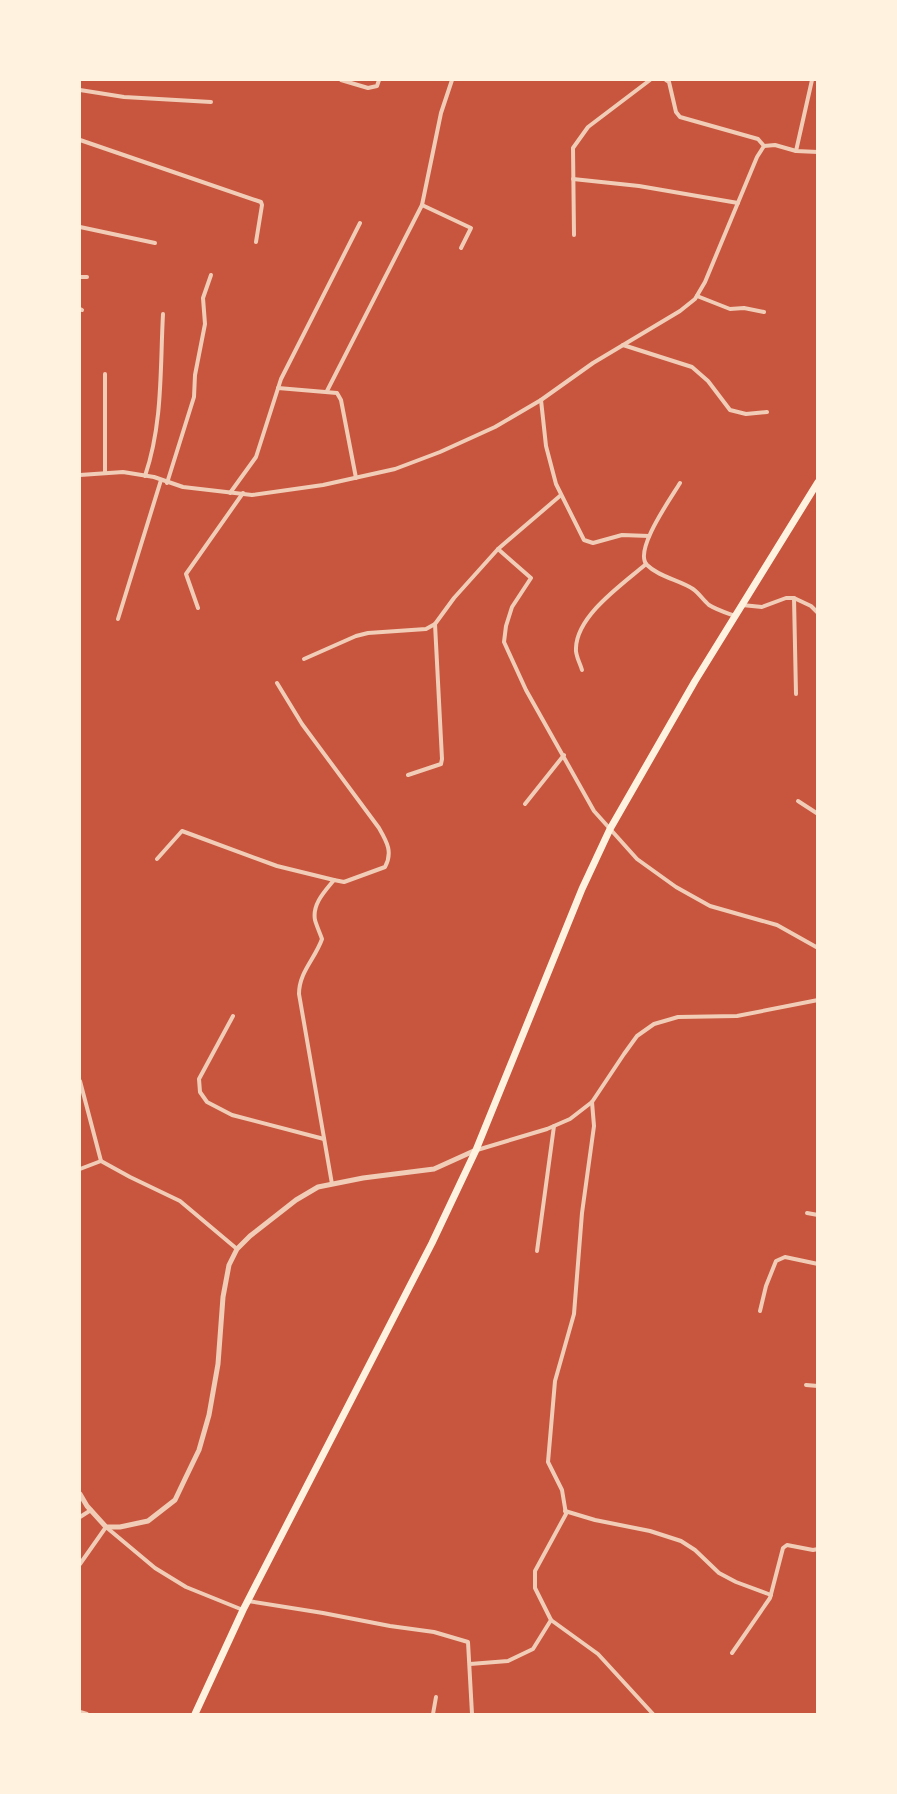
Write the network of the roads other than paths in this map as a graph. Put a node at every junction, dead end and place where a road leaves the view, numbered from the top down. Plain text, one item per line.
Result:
1 (340, 80) edge
2 (379, 80) edge
3 (452, 80) edge
4 (650, 80) edge
5 (666, 80) edge
6 (812, 80) edge
7 (80, 90) edge
8 (210, 102) dead end
9 (80, 140) edge
10 (764, 146) junction
11 (796, 151) junction
12 (818, 152) edge
13 (573, 179) junction
14 (738, 203) junction
15 (422, 205) junction
16 (360, 224) dead end
17 (80, 227) edge
18 (574, 235) dead end
19 (256, 242) dead end
20 (154, 243) dead end
21 (461, 248) dead end
22 (211, 275) dead end
23 (80, 277) edge
24 (87, 277) dead end
25 (697, 296) junction
26 (764, 312) dead end
27 (163, 314) dead end
28 (623, 345) junction
29 (105, 374) dead end
30 (278, 388) junction
31 (327, 391) junction
32 (541, 400) junction
33 (767, 412) dead end
34 (105, 473) junction
35 (80, 475) edge
36 (145, 476) junction
37 (356, 477) junction
38 (161, 480) junction
39 (818, 482) edge
40 (167, 483) junction
41 (680, 483) dead end
42 (230, 493) junction
43 (243, 494) junction
44 (561, 495) junction
45 (649, 536) junction
46 (498, 549) junction
47 (646, 564) junction
48 (794, 598) junction
49 (742, 605) junction
50 (198, 608) dead end
51 (818, 613) edge
52 (735, 616) junction
53 (118, 619) dead end
54 (435, 624) junction
55 (304, 659) dead end
56 (582, 670) dead end
57 (277, 683) dead end
58 (796, 694) dead end
59 (564, 755) junction
60 (408, 775) dead end
61 (798, 801) dead end
62 (525, 804) dead end
63 (818, 814) edge
64 (610, 829) junction
65 (158, 859) dead end
66 (334, 880) junction
67 (818, 948) edge
68 (818, 1000) edge
69 (233, 1016) dead end
70 (80, 1081) edge
71 (592, 1102) junction
72 (554, 1126) junction
73 (324, 1138) junction
74 (476, 1150) junction
75 (101, 1161) junction
76 (80, 1169) edge
77 (332, 1184) junction
78 (807, 1212) dead end
79 (818, 1215) edge
80 (237, 1249) junction
81 (537, 1251) dead end
82 (818, 1264) edge
83 (760, 1311) dead end
84 (806, 1385) dead end
85 (818, 1386) edge
86 (80, 1494) edge
87 (91, 1510) junction
88 (565, 1511) junction
89 (80, 1517) edge
90 (106, 1527) junction
91 (818, 1549) edge
92 (80, 1564) edge
93 (771, 1595) junction
94 (248, 1601) junction
95 (243, 1610) junction
96 (551, 1620) junction
97 (732, 1653) dead end
98 (470, 1664) junction
99 (436, 1697) dead end
100 (80, 1712) edge
101 (87, 1714) edge
102 (195, 1714) edge
103 (433, 1714) edge
104 (472, 1714) edge
105 (653, 1714) edge

1 - 2 street
3 - 15 street
4 - 13 street
5 - 10 street
6 - 11 street
7 - 8 street
9 - 19 street
10 - 11 street
10 - 14 street
11 - 12 street
13 - 14 street
13 - 18 street
14 - 25 street
15 - 21 street
15 - 31 street
16 - 30 street
17 - 20 street
22 - 40 street
23 - 24 street
25 - 26 street
25 - 28 street
27 - 36 street
28 - 32 street
28 - 33 street
29 - 34 street
30 - 31 street
30 - 42 street
31 - 37 street
32 - 37 street
32 - 44 street
34 - 35 street
34 - 36 street
36 - 38 street
37 - 43 street
38 - 40 street
38 - 53 street
39 - 49 main road
40 - 42 street
41 - 45 street
42 - 43 street
43 - 50 street
44 - 45 street
44 - 46 street
45 - 47 street
46 - 54 street
46 - 59 street
47 - 52 street
47 - 56 street
48 - 49 street
48 - 51 street
48 - 58 street
49 - 52 main road
52 - 64 main road
54 - 55 street
54 - 60 street
57 - 66 street
59 - 62 street
59 - 64 street
61 - 63 street
64 - 67 street
64 - 74 main road
65 - 66 street
66 - 73 street
68 - 71 street
69 - 73 street
70 - 75 street
71 - 72 street
71 - 88 street
72 - 74 street
72 - 81 street
73 - 77 street
74 - 77 street
74 - 94 main road
75 - 76 street
75 - 80 street
77 - 80 street
78 - 79 street
80 - 90 street
82 - 83 street
84 - 85 street
86 - 87 street
87 - 89 street
87 - 90 street
88 - 93 street
88 - 96 street
90 - 92 street
90 - 95 street
91 - 93 street
93 - 97 street
94 - 95 main road
94 - 98 street
95 - 102 main road
96 - 98 street
96 - 105 street
98 - 104 street
99 - 103 street
100 - 101 street

